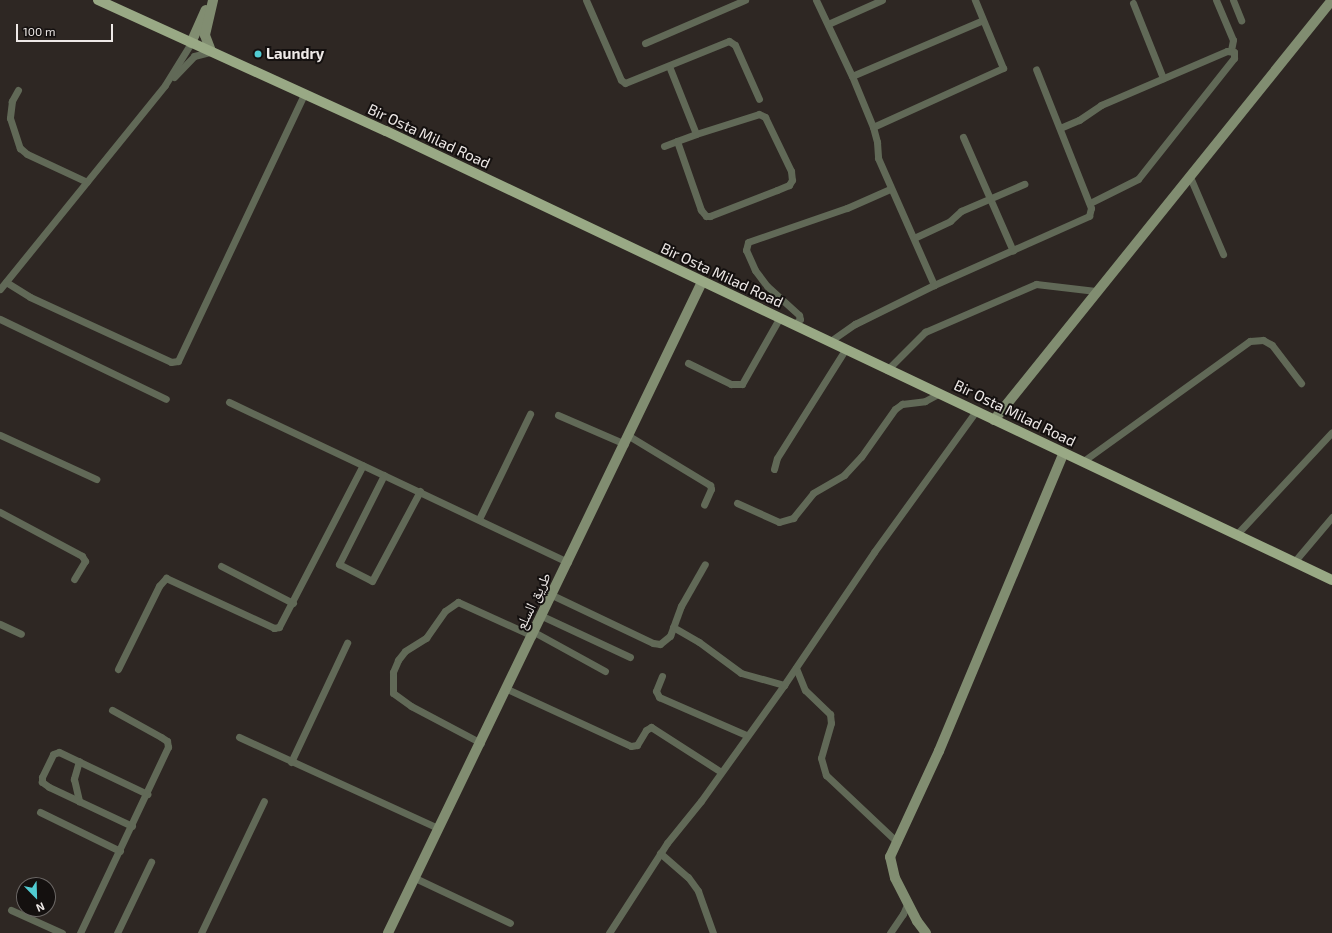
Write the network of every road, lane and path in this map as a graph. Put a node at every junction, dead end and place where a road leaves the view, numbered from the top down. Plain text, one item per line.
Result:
1 (98, 0) edge
2 (586, 0) edge
3 (745, 0) edge
4 (816, 0) edge
5 (882, 0) edge
6 (975, 0) edge
7 (1216, 0) edge
8 (1233, 0) edge
9 (1332, 0) edge
10 (212, 3) edge
11 (1133, 3) dead end
12 (983, 20) junction
13 (1241, 20) dead end
14 (828, 24) junction
15 (191, 42) junction
16 (645, 43) dead end
17 (1231, 50) junction
18 (211, 51) junction
19 (669, 66) junction
20 (1036, 69) dead end
21 (852, 76) junction
22 (1163, 78) junction
23 (165, 85) junction
24 (18, 90) dead end
25 (304, 95) junction
26 (760, 99) dead end
27 (873, 127) junction
28 (1060, 128) junction
29 (696, 134) junction
30 (963, 137) dead end
31 (677, 141) junction
32 (664, 146) dead end
33 (1190, 177) junction
34 (86, 182) junction
35 (1024, 184) dead end
36 (890, 189) junction
37 (990, 199) junction
38 (1090, 203) junction
39 (914, 238) junction
40 (1012, 251) junction
41 (1223, 254) dead end
42 (6, 282) junction
43 (702, 282) junction
44 (934, 285) junction
45 (0, 289) edge
46 (1096, 291) junction
47 (0, 319) edge
48 (779, 319) junction
49 (794, 325) junction
50 (829, 342) junction
51 (846, 350) junction
52 (688, 363) dead end
53 (887, 370) junction
54 (1301, 383) dead end
55 (940, 393) junction
56 (166, 399) dead end
57 (229, 402) dead end
58 (976, 411) junction
59 (530, 414) dead end
60 (558, 415) dead end
61 (994, 420) junction
62 (1332, 432) edge
63 (0, 435) edge
64 (627, 440) junction
65 (1062, 454) junction
66 (1082, 462) junction
67 (363, 465) junction
68 (774, 469) dead end
69 (384, 475) junction
70 (96, 479) dead end
71 (420, 491) junction
72 (737, 503) dead end
73 (704, 506) dead end
74 (0, 512) edge
75 (1332, 517) edge
76 (479, 519) junction
77 (1237, 534) junction
78 (568, 562) junction
79 (1294, 562) junction
80 (705, 564) dead end
81 (221, 566) dead end
82 (74, 579) dead end
83 (1332, 580) edge
84 (552, 595) junction
85 (293, 602) junction
86 (542, 616) junction
87 (0, 624) edge
88 (673, 627) junction
89 (21, 634) dead end
90 (534, 634) junction
91 (347, 643) dead end
92 (630, 657) dead end
93 (796, 668) junction
94 (118, 669) dead end
95 (605, 671) dead end
96 (662, 676) dead end
97 (784, 685) junction
98 (507, 689) junction
99 (112, 710) dead end
100 (746, 735) junction
101 (239, 737) dead end
102 (481, 743) junction
103 (79, 761) junction
104 (291, 762) junction
105 (721, 772) junction
106 (146, 794) junction
107 (79, 801) junction
108 (264, 801) dead end
109 (40, 812) dead end
110 (132, 826) junction
111 (438, 828) junction
112 (897, 842) junction
113 (120, 851) junction
114 (660, 852) junction
115 (150, 862) dead end
116 (415, 878) junction
117 (908, 902) junction
118 (11, 910) dead end
119 (510, 923) dead end
120 (62, 933) edge
121 (80, 933) edge
122 (117, 933) edge
123 (201, 933) edge
124 (388, 933) edge
125 (609, 933) edge
126 (713, 933) edge
127 (890, 933) edge
128 (926, 933) edge

1 - 15 main road, Bir Osta Milad Road
2 - 19 street
3 - 16 street
4 - 14 street
5 - 14 street
6 - 12 street
7 - 17 street
8 - 13 street
9 - 33 street
10 - 15 street
10 - 18 street
11 - 22 street
12 - 21 street
12 - 27 street
14 - 21 street
15 - 18 main road, Bir Osta Milad Road
15 - 23 street
17 - 22 street
17 - 38 street
18 - 23 street
18 - 25 main road, Bir Osta Milad Road
19 - 26 street
19 - 29 street
20 - 28 street
21 - 27 street
22 - 28 street
23 - 34 street
24 - 34 street
25 - 42 street
25 - 43 main road, Bir Osta Milad Road
27 - 36 street
28 - 38 street
29 - 31 street
29 - 31 street
30 - 37 street
31 - 32 street
33 - 41 street
33 - 46 street
34 - 42 street
35 - 37 street
36 - 39 street
36 - 49 street
37 - 39 street
37 - 40 street
38 - 40 street
39 - 44 street
40 - 44 street
42 - 45 street
43 - 48 main road, Bir Osta Milad Road
43 - 64 street, طريق السلع
44 - 50 street
46 - 53 street
46 - 61 street
47 - 56 street
48 - 49 main road, Bir Osta Milad Road
48 - 52 street
49 - 50 main road, Bir Osta Milad Road
50 - 51 main road, Bir Osta Milad Road
51 - 53 main road, Bir Osta Milad Road
51 - 68 street
53 - 55 main road, Bir Osta Milad Road
54 - 66 street
55 - 58 main road, Bir Osta Milad Road
55 - 72 street
57 - 67 street
58 - 61 main road, Bir Osta Milad Road
58 - 93 street
59 - 76 street
60 - 64 street
61 - 65 main road, Bir Osta Milad Road
62 - 77 street
63 - 70 street
64 - 73 street
64 - 78 street, طريق السلع
65 - 66 main road, Bir Osta Milad Road
65 - 112 street
66 - 77 main road, Bir Osta Milad Road
67 - 69 street
67 - 85 street
69 - 71 street
69 - 71 street
71 - 76 street
74 - 82 street
75 - 79 street
76 - 78 street
77 - 79 main road, Bir Osta Milad Road
78 - 84 street, طريق السلع
79 - 83 main road, Bir Osta Milad Road
80 - 88 street
81 - 85 street
84 - 86 street, طريق السلع
84 - 88 street
85 - 94 street
86 - 90 street, طريق السلع
86 - 92 street
87 - 89 street
88 - 97 street
90 - 95 street
90 - 98 street, طريق السلع
90 - 102 street
91 - 104 street
93 - 97 street
93 - 112 street
96 - 100 street
97 - 100 street
98 - 102 street, طريق السلع
98 - 105 street
99 - 106 street
100 - 105 street
101 - 104 street
102 - 111 street, طريق السلع
103 - 106 street
103 - 107 street
103 - 107 street
104 - 111 street
105 - 114 street
106 - 110 street
107 - 110 street
108 - 123 street
109 - 113 street
110 - 113 street
111 - 116 street, طريق السلع
112 - 117 street
113 - 121 street
114 - 125 street
114 - 126 street
115 - 122 street
116 - 119 street
116 - 124 street, طريق السلع
117 - 127 street
117 - 128 street
118 - 120 street

